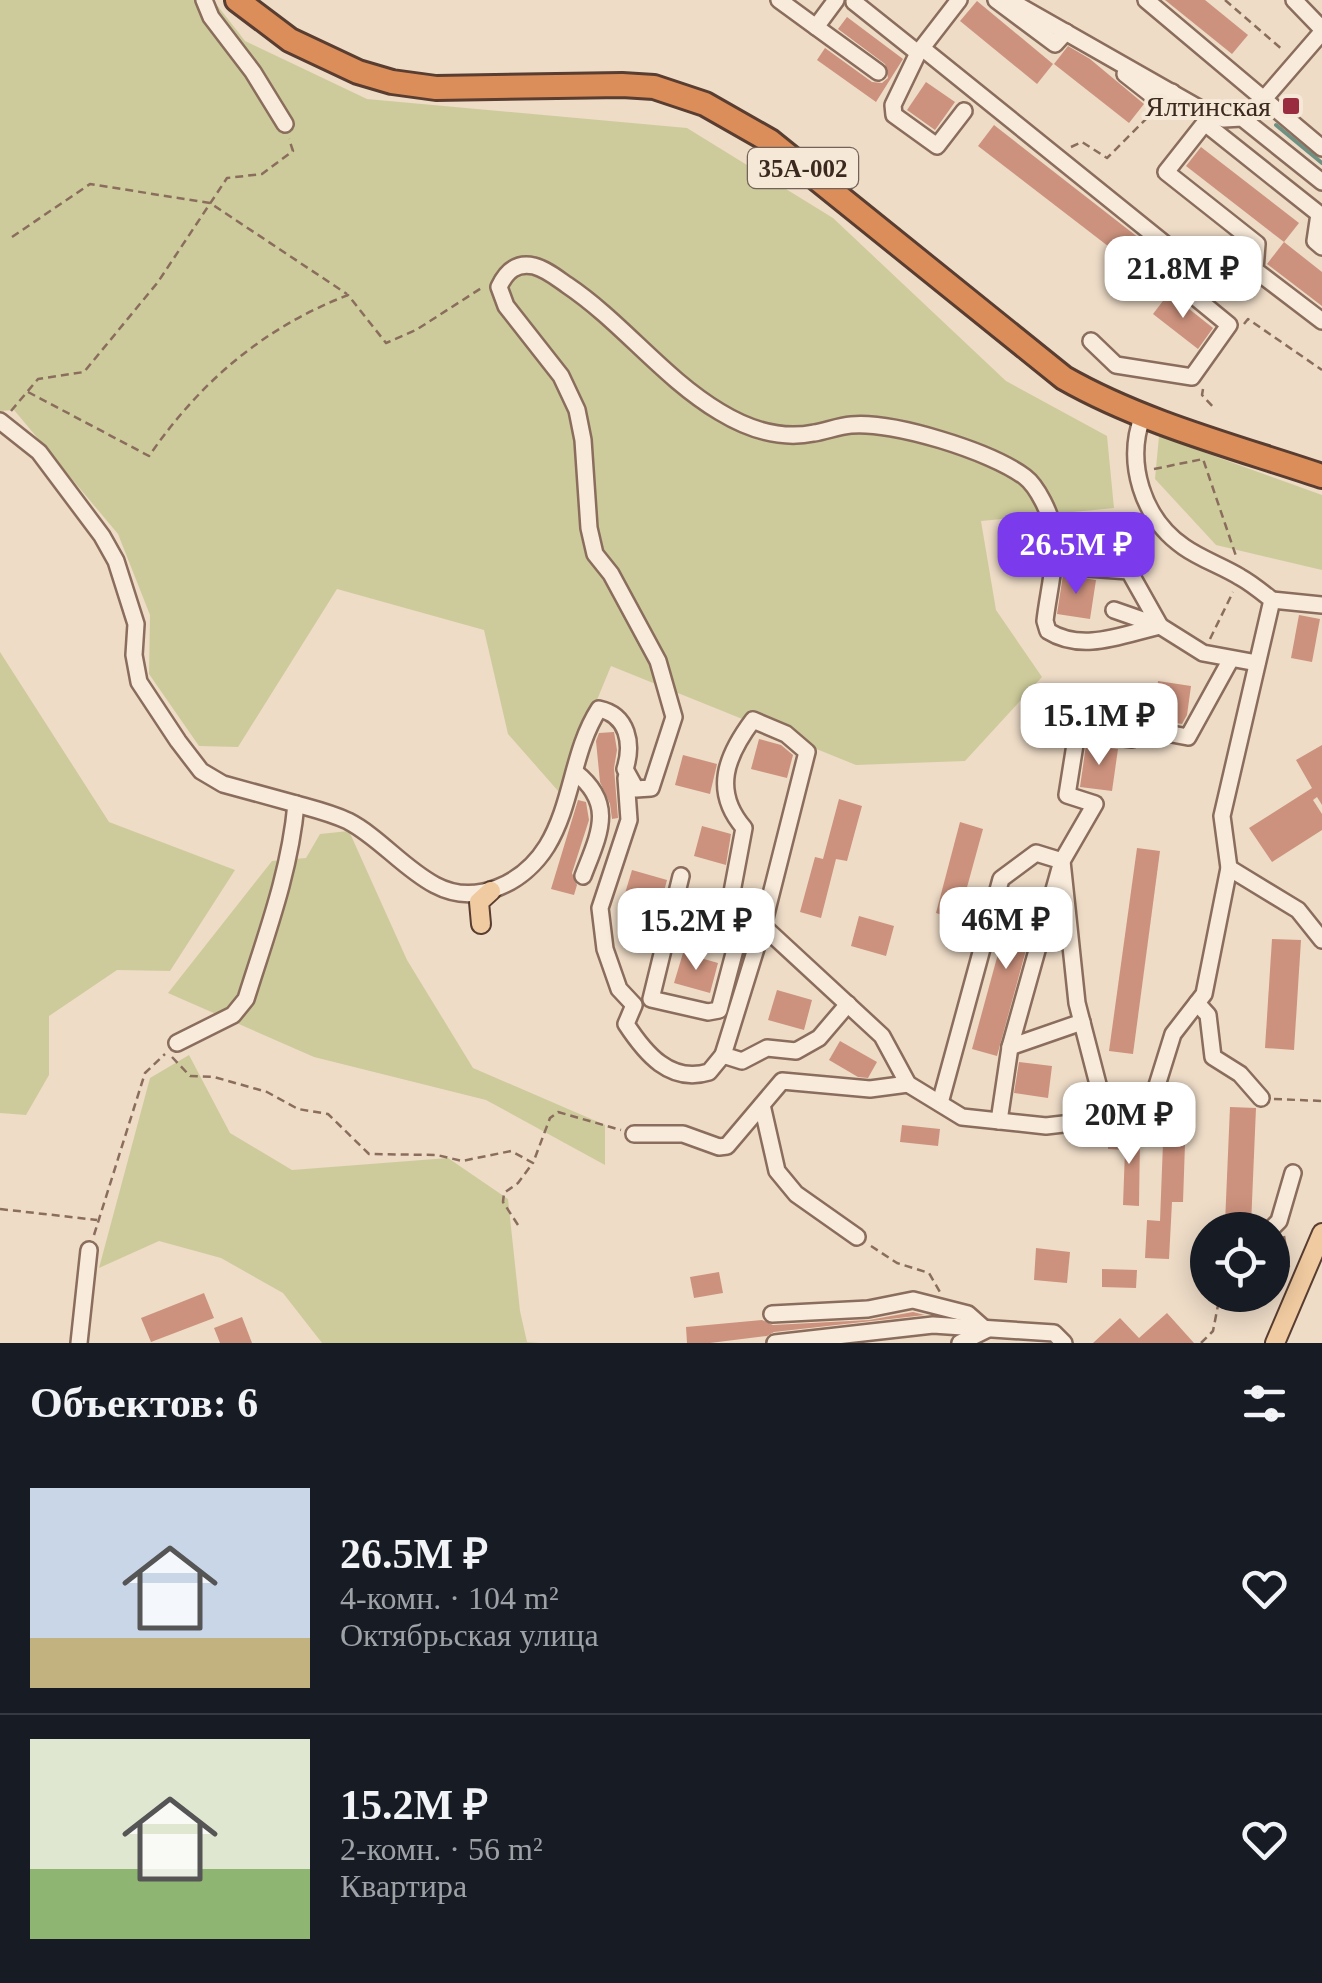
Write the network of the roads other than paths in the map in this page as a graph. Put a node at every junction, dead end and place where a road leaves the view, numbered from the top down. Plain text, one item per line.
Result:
1 (204, 0) edge
2 (237, 0) edge
3 (779, 0) edge
4 (836, 0) edge
5 (856, 0) edge
6 (959, 0) edge
7 (996, 0) edge
8 (1009, 0) edge
9 (1038, 0) edge
10 (1146, 0) edge
11 (1294, 0) edge
12 (1040, 18) junction
13 (816, 27) junction
14 (1322, 30) edge
15 (1066, 32) junction
16 (920, 51) junction
17 (878, 72) dead end
18 (1264, 99) junction
19 (964, 110) dead end
20 (1242, 118) junction
21 (1214, 119) junction
22 (285, 124) road end
23 (1322, 148) edge
24 (1322, 182) edge
25 (1322, 247) edge
26 (1322, 321) edge
27 (1091, 340) dead end
28 (1143, 415) junction
29 (0, 419) edge
30 (1322, 476) edge
31 (1074, 566) dead end
32 (1272, 600) junction
33 (1322, 605) edge
34 (1114, 610) dead end
35 (1160, 626) junction
36 (1232, 659) junction
37 (1257, 663) junction
38 (625, 769) junction
39 (574, 772) junction
40 (296, 804) junction
41 (1062, 861) junction
42 (1228, 868) junction
43 (584, 876) dead end
44 (681, 876) dead end
45 (492, 891) junction
46 (481, 924) dead end
47 (764, 926) junction
48 (1322, 940) edge
49 (652, 999) junction
50 (1197, 1003) junction
51 (848, 1004) junction
52 (634, 1005) junction
53 (1082, 1022) junction
54 (1010, 1047) junction
55 (172, 1048) road end
56 (723, 1054) junction
57 (908, 1084) junction
58 (1260, 1098) road end
59 (940, 1103) junction
60 (762, 1105) junction
61 (1107, 1119) junction
62 (999, 1122) junction
63 (634, 1134) road end
64 (1293, 1173) dead end
65 (1279, 1212) edge
66 (1322, 1233) edge
67 (857, 1237) road end
68 (89, 1250) road end
69 (772, 1314) dead end
70 (986, 1330) junction
71 (79, 1343) edge
72 (775, 1343) edge
73 (960, 1343) edge
74 (1064, 1343) edge
75 (1275, 1343) edge

1 - 22 street
2 - 28 highway, 35А-002
3 - 13 street
4 - 13 street
5 - 16 street
6 - 16 street
7 - 15 street
8 - 12 street
9 - 12 street
10 - 18 street
11 - 14 street
12 - 15 street
13 - 17 street
14 - 18 street
15 - 21 street
16 - 19 street
16 - 27 street
18 - 20 street
18 - 23 street
20 - 21 street
20 - 24 street
21 - 25 street
21 - 26 street
28 - 30 highway, 35А-002
28 - 32 street
29 - 40 street
31 - 35 street
32 - 33 street
32 - 37 street
34 - 35 street
35 - 36 street
35 - 38 street
36 - 37 street
36 - 41 street
37 - 42 street
38 - 39 street
38 - 52 street
39 - 43 street
39 - 45 street
40 - 45 street
40 - 55 street
41 - 53 street
41 - 54 street
41 - 59 street
42 - 48 street
42 - 50 street
44 - 49 street
45 - 46 main road
47 - 49 street
47 - 51 street
47 - 56 street
49 - 52 street
50 - 58 street
50 - 61 street
51 - 56 street
51 - 57 street
52 - 56 street
53 - 54 street
53 - 61 street
54 - 62 street
57 - 59 street
57 - 60 street
59 - 62 street
60 - 63 street
60 - 67 street
61 - 62 street
64 - 65 street
66 - 75 main road
68 - 71 street
69 - 70 street
70 - 72 street
70 - 73 street
70 - 74 street

